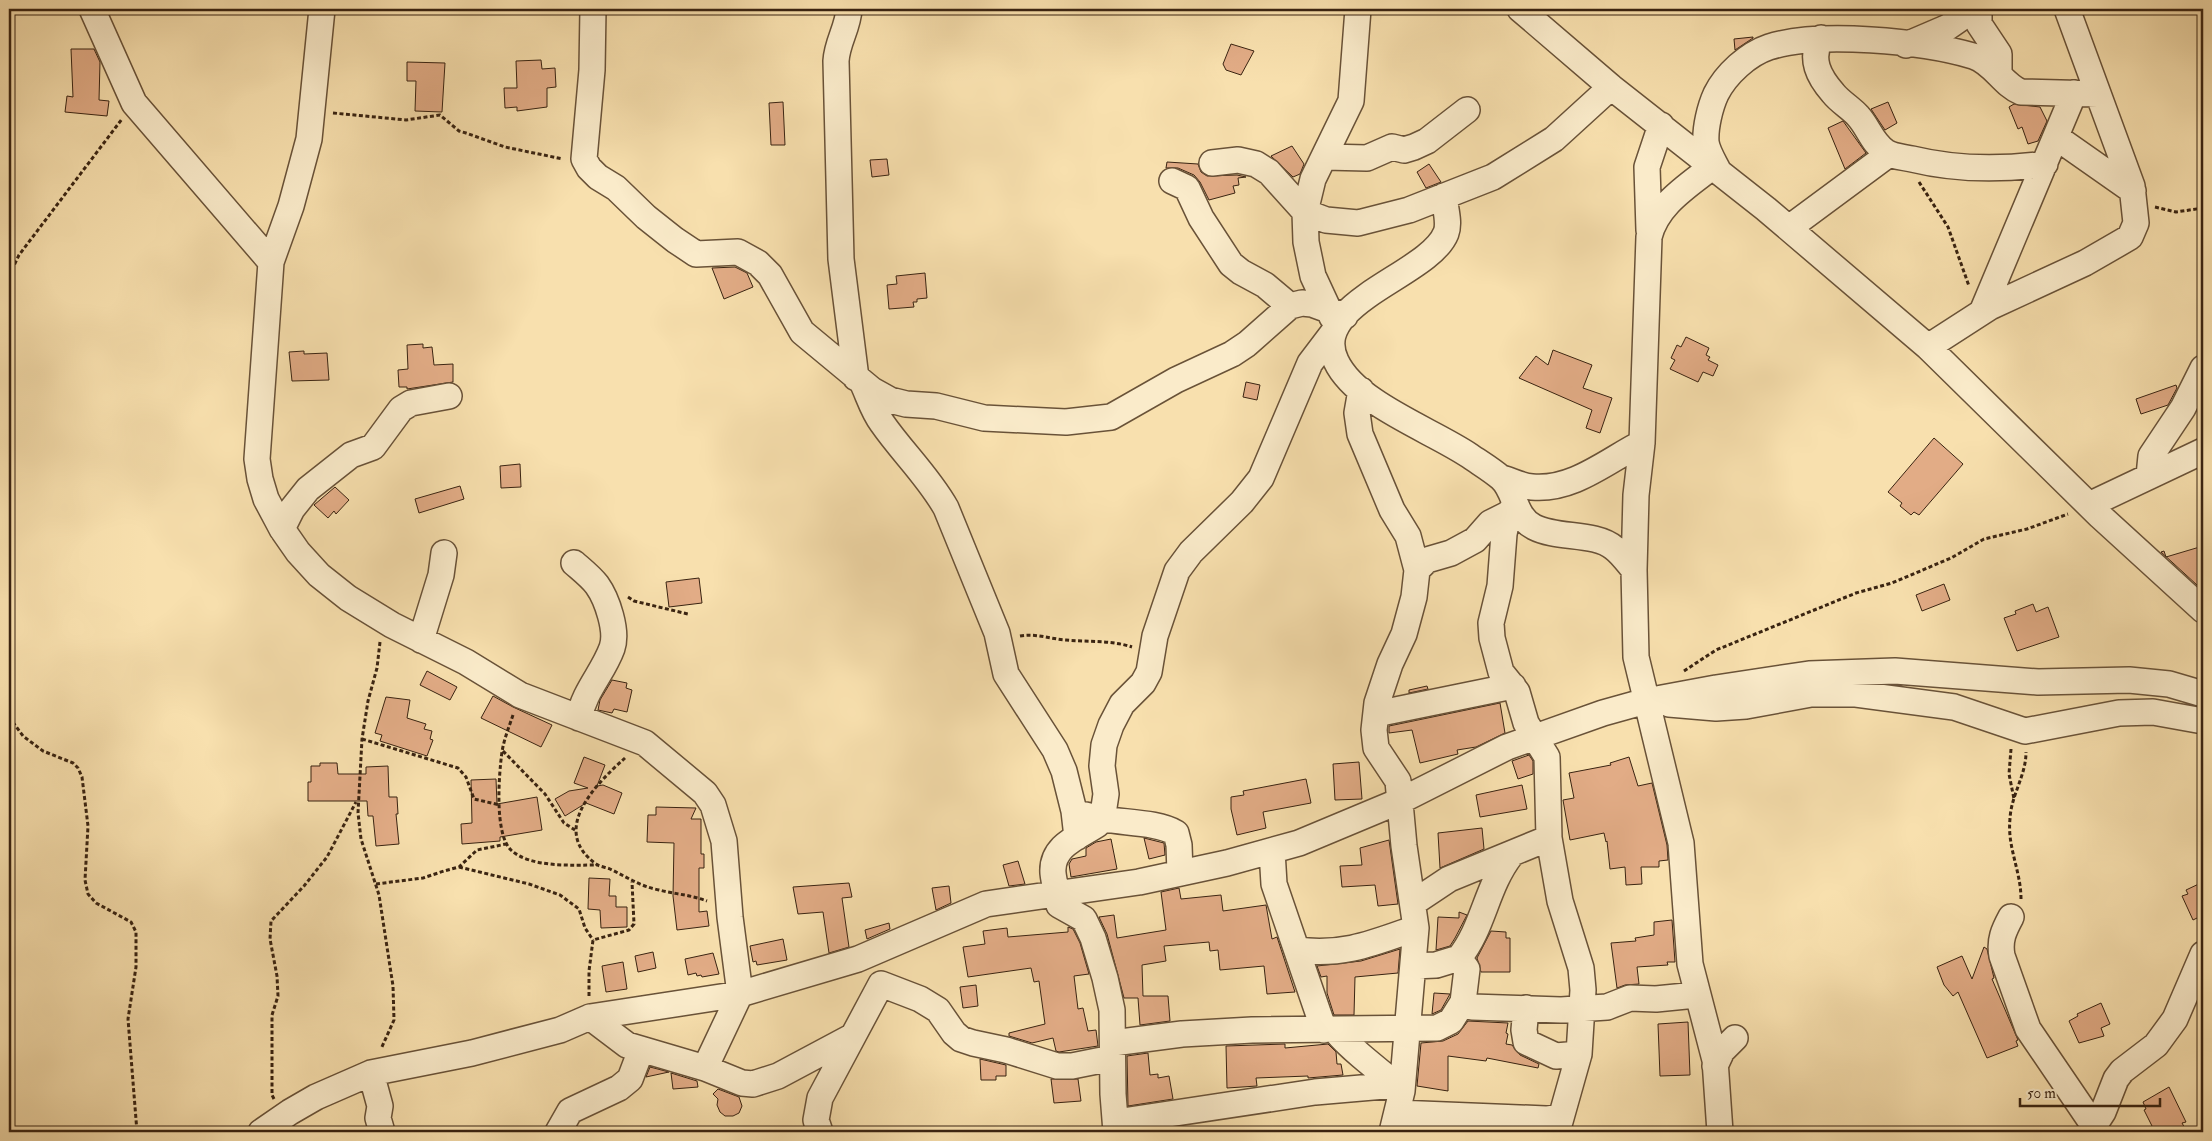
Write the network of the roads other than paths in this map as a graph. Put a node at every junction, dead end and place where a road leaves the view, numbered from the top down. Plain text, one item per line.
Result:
1 (92, 9) edge
2 (322, 9) edge
3 (593, 9) edge
4 (849, 9) edge
5 (1358, 9) edge
6 (1520, 9) edge
7 (1974, 9) edge
8 (1979, 9) edge
9 (2067, 9) edge
10 (1821, 38) junction
11 (1906, 45) junction
12 (2000, 74) junction
13 (1612, 87) junction
14 (2074, 93) junction
15 (2098, 94) junction
16 (1467, 110) dead end
17 (1661, 125) junction
18 (2056, 138) junction
19 (1892, 155) junction
20 (1325, 157) junction
21 (1212, 163) dead end
22 (2045, 164) junction
23 (1716, 168) junction
24 (1172, 181) dead end
25 (2133, 188) junction
26 (1444, 196) junction
27 (1305, 212) junction
28 (1789, 228) junction
29 (1649, 237) junction
30 (271, 262) junction
31 (1290, 306) junction
32 (1979, 313) junction
33 (1335, 322) junction
34 (1928, 347) junction
35 (2203, 368) edge
36 (860, 381) junction
37 (1361, 390) junction
38 (449, 396) dead end
39 (2193, 408) edge
40 (1642, 443) junction
41 (2203, 451) edge
42 (2149, 476) junction
43 (1502, 478) junction
44 (2089, 505) junction
45 (1512, 510) junction
46 (282, 529) junction
47 (444, 554) dead end
48 (574, 563) dead end
49 (1417, 570) junction
50 (1634, 570) junction
51 (2192, 590) edge
52 (2203, 610) edge
53 (421, 640) junction
54 (1513, 686) junction
55 (2203, 694) edge
56 (1646, 701) junction
57 (1376, 714) junction
58 (579, 718) junction
59 (2203, 721) edge
60 (1536, 739) junction
61 (1402, 800) junction
62 (1074, 811) junction
63 (1101, 820) junction
64 (1077, 836) junction
65 (1549, 838) junction
66 (1272, 851) junction
67 (1511, 855) junction
68 (1180, 873) junction
69 (1058, 894) junction
70 (1413, 903) junction
71 (2012, 917) road end
72 (1416, 928) junction
73 (1297, 950) junction
74 (2203, 954) edge
75 (1459, 958) junction
76 (1413, 966) junction
77 (740, 994) junction
78 (1696, 995) junction
79 (1463, 1002) junction
80 (1583, 1007) junction
81 (1526, 1008) junction
82 (590, 1017) junction
83 (1406, 1028) junction
84 (1368, 1029) junction
85 (1330, 1030) junction
86 (854, 1036) junction
87 (1736, 1038) dead end
88 (641, 1050) junction
89 (1113, 1051) junction
90 (1579, 1054) junction
91 (1372, 1063) junction
92 (1715, 1066) junction
93 (705, 1068) junction
94 (371, 1073) junction
95 (1397, 1105) edge
96 (1498, 1124) edge
97 (1558, 1125) edge
98 (1116, 1127) edge
99 (2092, 1129) edge
100 (261, 1132) edge
101 (382, 1132) edge
102 (558, 1132) edge
103 (820, 1132) edge
104 (1720, 1132) edge

1 - 30 street
2 - 30 street
3 - 36 street
4 - 36 street
5 - 20 street
6 - 13 street
7 - 11 street
8 - 12 street
9 - 15 street
10 - 11 street
10 - 19 street
10 - 23 street
11 - 12 street
12 - 14 street
13 - 17 street
13 - 26 street
14 - 15 street
14 - 18 street
15 - 25 street
16 - 20 street
17 - 23 street
17 - 29 street
18 - 22 street
18 - 25 street
19 - 22 street
19 - 28 street
20 - 27 street
21 - 27 street
22 - 32 street
23 - 28 street
23 - 29 street
24 - 31 street
25 - 32 street
26 - 27 street
26 - 33 street
27 - 33 street
28 - 34 street
29 - 40 street
30 - 46 street
31 - 33 street
31 - 36 street
32 - 34 street
33 - 37 street
33 - 63 street
34 - 44 street
35 - 39 street
36 - 62 street
37 - 43 street
37 - 49 street
38 - 46 street
39 - 42 street
40 - 43 street
40 - 50 street
41 - 42 street
42 - 44 street
43 - 45 street
44 - 51 street
45 - 49 street
45 - 50 street
45 - 54 street
46 - 53 street
47 - 53 street
48 - 58 street
49 - 57 street
50 - 56 street
51 - 52 street
53 - 58 street
54 - 57 street
54 - 60 street
55 - 56 street
56 - 59 street
56 - 60 street
56 - 78 street
57 - 61 street
58 - 77 street
60 - 61 street
60 - 65 street
61 - 66 street
61 - 70 street
62 - 63 street
62 - 64 street
63 - 64 street
63 - 68 street
64 - 69 street
65 - 67 street
65 - 80 street
66 - 68 street
66 - 73 street
67 - 70 street
67 - 75 street
68 - 69 street
69 - 77 street
69 - 89 street
70 - 72 street
71 - 99 street
72 - 73 street
72 - 76 street
73 - 85 street
74 - 99 street
75 - 76 street
75 - 79 street
76 - 83 street
77 - 82 street
77 - 93 street
78 - 80 street
78 - 92 street
79 - 81 street
79 - 83 street
80 - 81 street
80 - 90 street
81 - 90 street
82 - 88 street
82 - 94 street
83 - 84 street
83 - 95 street
84 - 85 street
84 - 91 street
85 - 89 street
85 - 91 street
86 - 89 street
86 - 93 street
86 - 103 street
87 - 92 street
88 - 93 street
88 - 102 street
89 - 98 street
90 - 97 street
91 - 95 street
92 - 104 street
94 - 100 street
94 - 101 street
95 - 96 street
95 - 98 street
96 - 97 street

